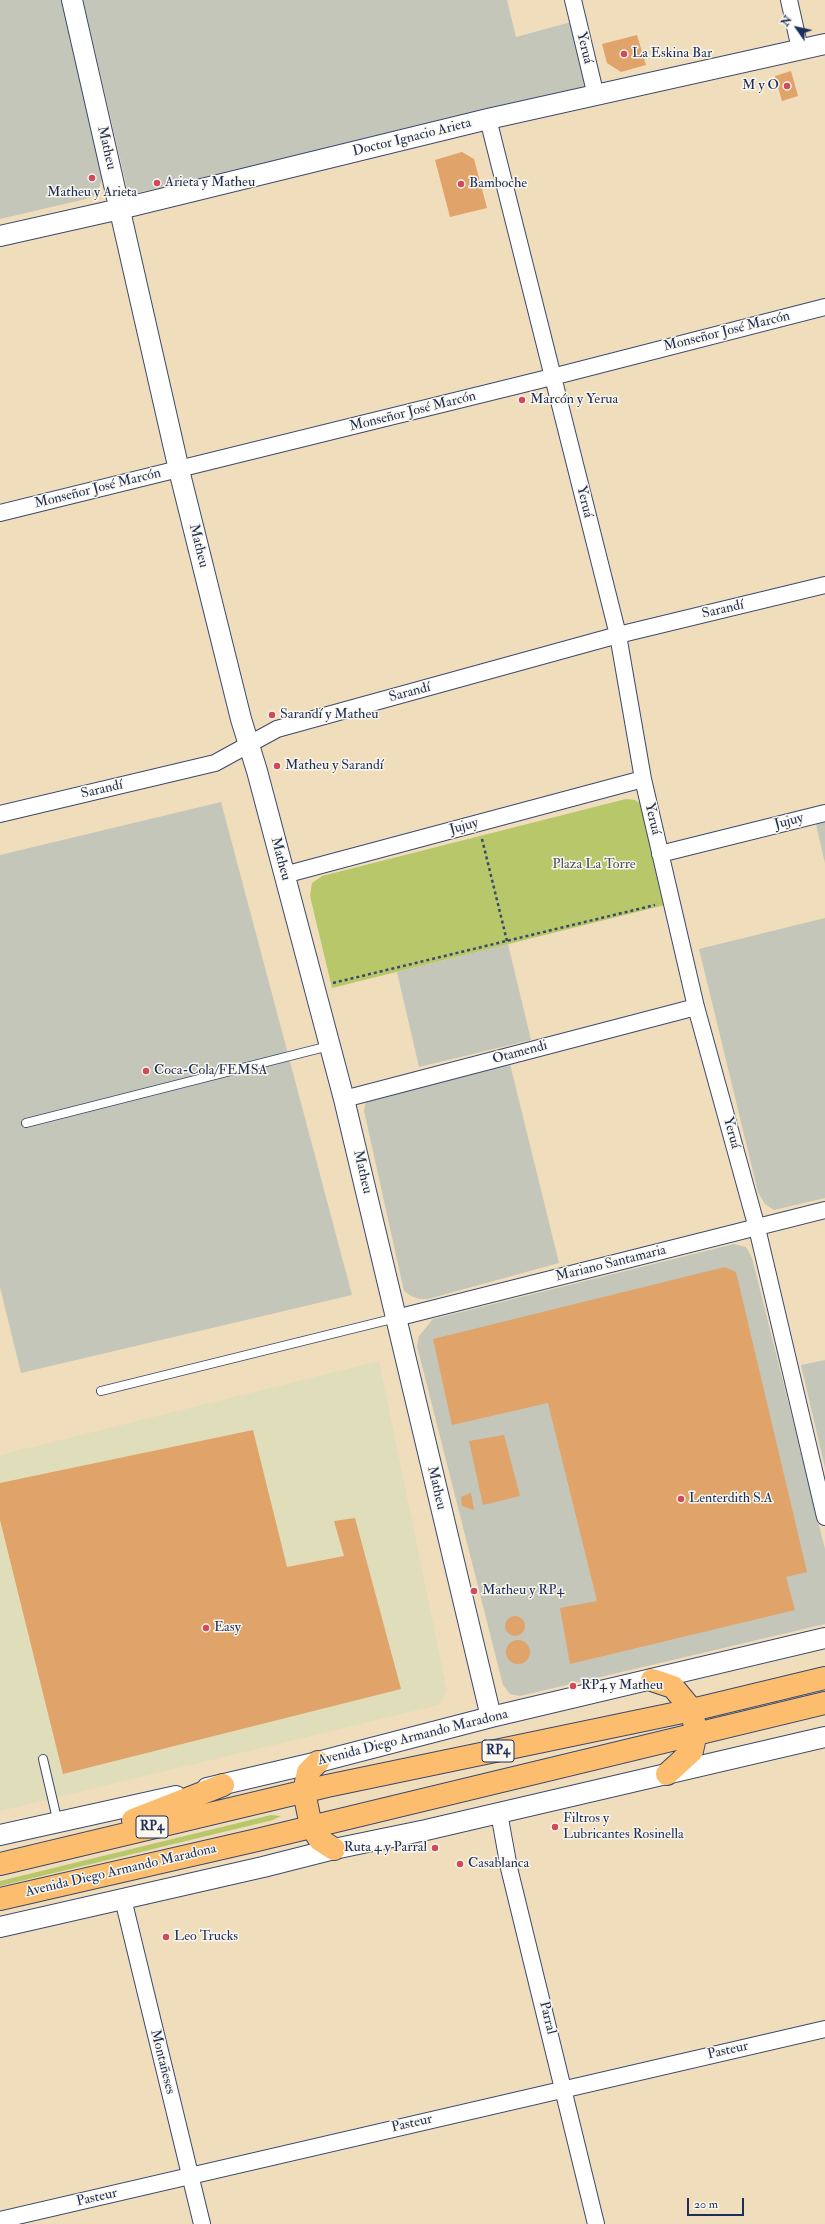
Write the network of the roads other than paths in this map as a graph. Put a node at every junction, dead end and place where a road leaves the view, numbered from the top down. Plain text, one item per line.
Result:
1 (72, 0) edge
2 (572, 0) edge
3 (789, 0) edge
4 (825, 44) edge
5 (800, 49) junction
6 (596, 96) junction
7 (488, 119) junction
8 (120, 209) junction
9 (0, 236) edge
10 (825, 307) edge
11 (552, 377) junction
12 (179, 470) junction
13 (0, 513) edge
14 (825, 585) edge
15 (618, 635) junction
16 (250, 744) junction
17 (643, 779) junction
18 (825, 813) edge
19 (0, 814) edge
20 (660, 854) junction
21 (284, 875) junction
22 (696, 1007) junction
23 (330, 1046) junction
24 (344, 1099) junction
25 (26, 1123) dead end
26 (825, 1210) edge
27 (757, 1228) junction
28 (396, 1318) junction
29 (101, 1392) dead end
30 (825, 1517) edge
31 (825, 1638) edge
32 (825, 1678) edge
33 (652, 1680) junction
34 (825, 1703) edge
35 (692, 1710) junction
36 (491, 1717) junction
37 (696, 1733) junction
38 (825, 1737) edge
39 (43, 1759) dead end
40 (318, 1762) junction
41 (667, 1774) junction
42 (223, 1785) junction
43 (304, 1792) junction
44 (499, 1813) junction
45 (58, 1823) junction
46 (310, 1826) junction
47 (0, 1835) edge
48 (67, 1847) junction
49 (334, 1849) junction
50 (0, 1864) edge
51 (0, 1899) edge
52 (122, 1899) junction
53 (0, 1927) edge
54 (825, 2029) edge
55 (564, 2088) junction
56 (190, 2176) junction
57 (0, 2220) edge
58 (202, 2224) edge
59 (596, 2224) edge

1 - 8 street, Matheu
2 - 6 street, Yeruá
3 - 5 street
4 - 5 street, Doctor Ignacio Arieta
5 - 6 street, Doctor Ignacio Arieta
6 - 7 street, Doctor Ignacio Arieta
7 - 8 street, Doctor Ignacio Arieta
7 - 11 street, Yeruá
8 - 9 street, Doctor Ignacio Arieta
8 - 12 street, Matheu
10 - 11 street, Monseñor José Marcón
11 - 12 street, Monseñor José Marcón
11 - 15 street, Yeruá
12 - 13 street, Monseñor José Marcón
12 - 16 street, Matheu
14 - 15 street, Sarandí
15 - 16 street, Sarandí
15 - 17 street, Yeruá
16 - 19 street, Sarandí
16 - 21 street, Matheu
17 - 20 street, Yeruá
17 - 21 street, Jujuy
18 - 20 street, Jujuy
20 - 22 street, Yeruá
21 - 23 street, Matheu
22 - 24 street, Otamendi
22 - 27 street, Yeruá
23 - 24 street, Matheu
23 - 25 lane
24 - 28 street, Matheu
26 - 27 street, Mariano Santamaria
27 - 28 street, Mariano Santamaria
27 - 30 street, Yeruá
28 - 29 lane
28 - 36 street, Matheu
31 - 33 street, Avenida Diego Armando Maradona
32 - 35 main road, Avenida Diego Armando Maradona / RP4
33 - 35 main road
33 - 36 street, Avenida Diego Armando Maradona
34 - 37 main road, Avenida Diego Armando Maradona / RP4
35 - 37 main road
35 - 43 main road, Avenida Diego Armando Maradona / RP4
36 - 40 street, Avenida Diego Armando Maradona
37 - 41 main road
37 - 46 main road, Avenida Diego Armando Maradona / RP4
38 - 41 street, Avenida Diego Armando Maradona
39 - 45 lane
40 - 42 street, Avenida Diego Armando Maradona
40 - 43 main road
41 - 44 street, Avenida Diego Armando Maradona
42 - 45 street, Avenida Diego Armando Maradona
42 - 48 main road
43 - 46 main road
43 - 48 main road, Avenida Diego Armando Maradona / RP4
44 - 49 street, Avenida Diego Armando Maradona
44 - 55 street, Parral
45 - 47 street, Avenida Diego Armando Maradona
46 - 49 main road
46 - 51 main road, Avenida Diego Armando Maradona / RP4
48 - 50 main road, Avenida Diego Armando Maradona / RP4
49 - 52 street, Avenida Diego Armando Maradona
52 - 53 street, Avenida Diego Armando Maradona
52 - 56 street, Montañeses
54 - 55 street, Pasteur
55 - 56 street, Pasteur
55 - 59 street, Parral
56 - 57 street, Pasteur
56 - 58 street, Montañeses

